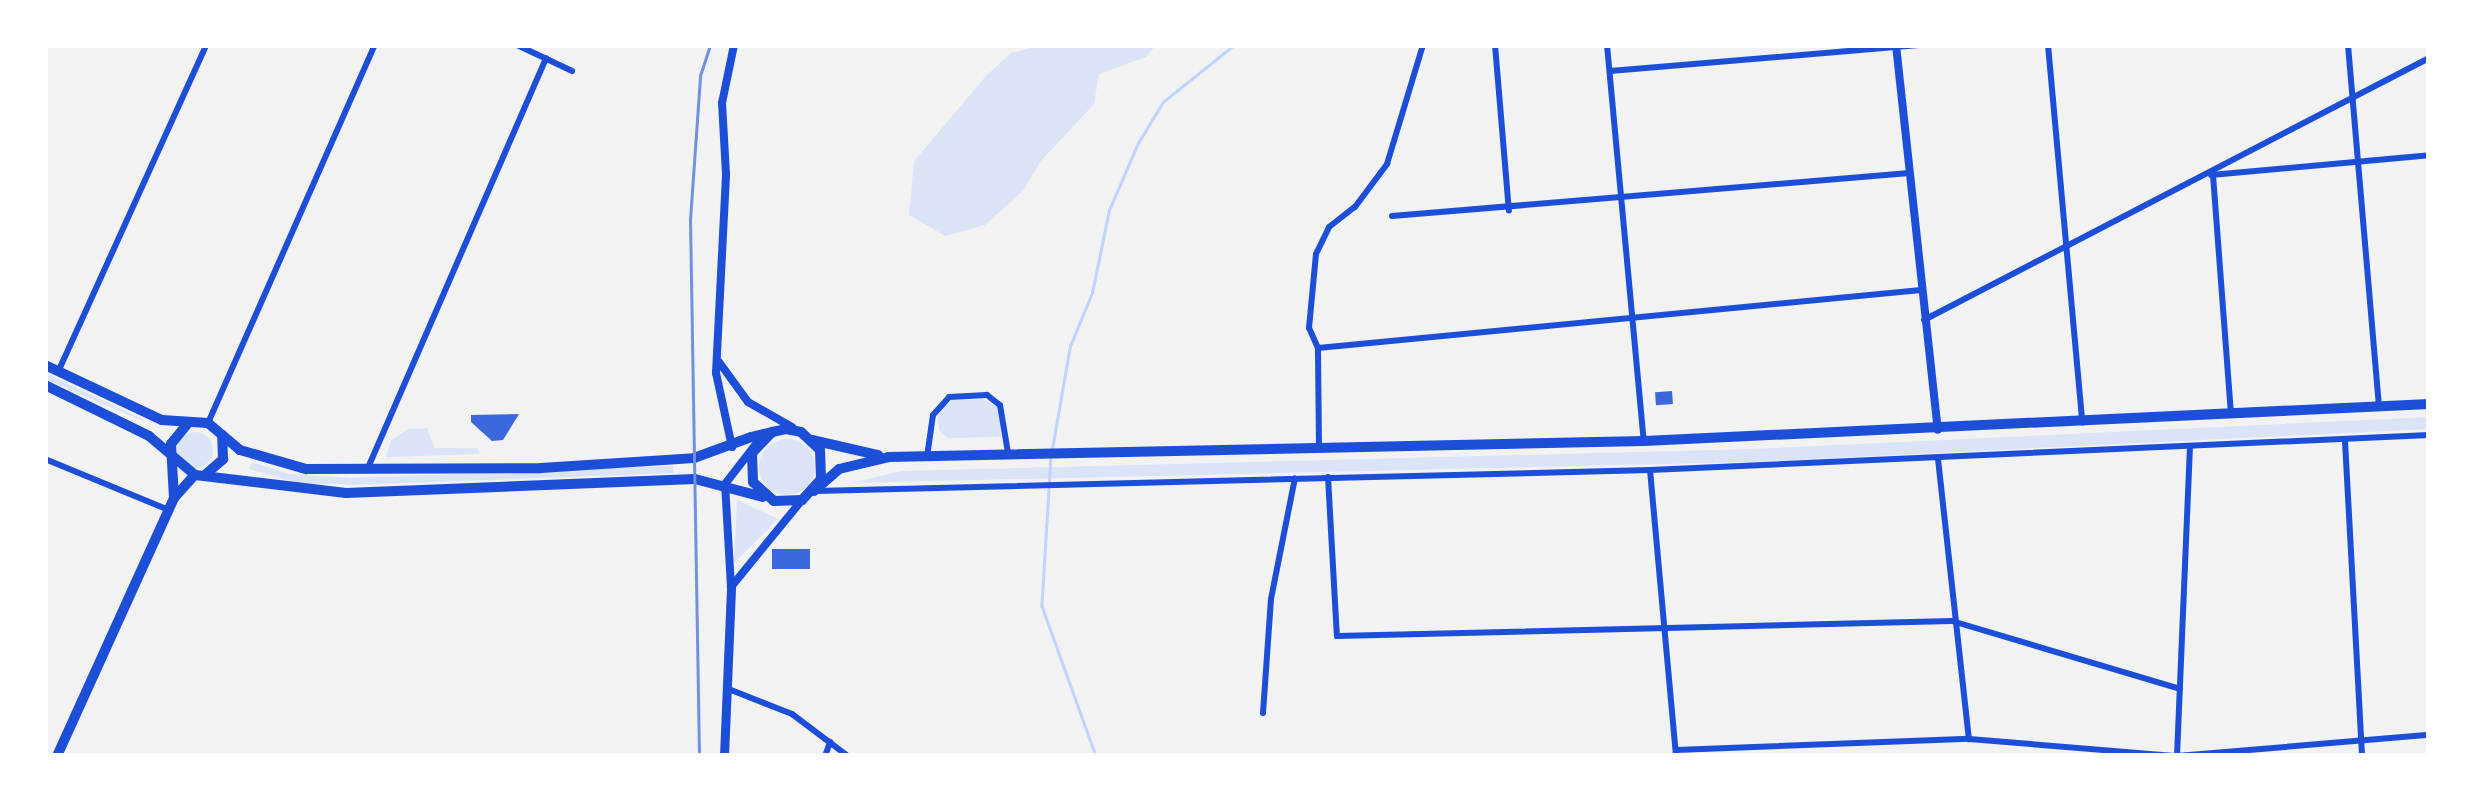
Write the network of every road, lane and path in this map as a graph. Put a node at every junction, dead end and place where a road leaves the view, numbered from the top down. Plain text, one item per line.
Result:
1 (206, 45) edge
2 (375, 45) edge
3 (517, 45) edge
4 (734, 45) edge
5 (1423, 45) edge
6 (1494, 45) edge
7 (1607, 45) edge
8 (1922, 45) edge
9 (2048, 45) edge
10 (2348, 45) edge
11 (1896, 46) edge
12 (546, 58) junction
13 (2429, 58) edge
14 (572, 71) dead end
15 (1609, 71) junction
16 (2352, 97) junction
17 (2429, 155) edge
18 (2358, 162) junction
19 (1909, 173) junction
20 (2213, 174) junction
21 (2199, 176) junction
22 (1623, 201) junction
23 (1510, 210) junction
24 (1392, 216) dead end
25 (2066, 244) junction
26 (1920, 290) junction
27 (1634, 319) junction
28 (1924, 320) junction
29 (1318, 348) junction
30 (717, 357) junction
31 (45, 365) edge
32 (58, 372) junction
33 (45, 384) edge
34 (2429, 404) edge
35 (2379, 406) junction
36 (2230, 413) junction
37 (192, 422) junction
38 (208, 423) junction
39 (2082, 423) junction
40 (1938, 430) junction
41 (772, 432) junction
42 (801, 432) junction
43 (222, 435) junction
44 (2429, 436) edge
45 (812, 440) junction
46 (760, 441) junction
47 (1644, 441) junction
48 (2345, 441) junction
49 (732, 447) junction
50 (1318, 447) junction
51 (2190, 447) junction
52 (1013, 454) junction
53 (888, 457) junction
54 (927, 457) junction
55 (45, 459) edge
56 (1938, 459) junction
57 (174, 461) junction
58 (1650, 470) junction
59 (366, 472) junction
60 (195, 475) junction
61 (1328, 477) junction
62 (1294, 478) junction
63 (725, 484) junction
64 (814, 491) junction
65 (174, 498) junction
66 (802, 500) junction
67 (774, 501) junction
68 (169, 510) junction
69 (731, 587) junction
70 (1952, 620) junction
71 (1664, 624) junction
72 (726, 688) junction
73 (2180, 689) junction
74 (1263, 713) dead end
75 (2429, 735) edge
76 (1968, 739) junction
77 (2361, 740) junction
78 (830, 742) junction
79 (1676, 753) edge
80 (2100, 754) edge
81 (57, 756) edge
82 (724, 756) edge
83 (825, 756) edge
84 (848, 756) edge
85 (2177, 756) edge
86 (2362, 756) edge

1 - 32 street
2 - 38 street
3 - 12 street
4 - 30 street
5 - 29 street
6 - 23 street
7 - 15 street
8 - 11 street
9 - 25 street
10 - 16 street
11 - 15 street
11 - 19 street
12 - 14 street
12 - 59 street
13 - 16 street
15 - 22 street
16 - 18 street
16 - 21 street
17 - 18 street
18 - 20 street
18 - 35 street
19 - 22 street
19 - 26 street
20 - 21 street
20 - 36 street
21 - 25 street
22 - 23 street
22 - 27 street
23 - 24 street
25 - 28 street
25 - 39 street
26 - 27 street
26 - 28 street
27 - 29 street
27 - 47 street
28 - 40 street
29 - 50 street
30 - 42 street
30 - 49 street
31 - 32 main road
32 - 37 main road
33 - 57 main road
34 - 35 main road
35 - 36 main road
36 - 39 main road
37 - 38 main road
37 - 57 main road
38 - 43 main road
39 - 40 main road
40 - 47 main road
41 - 42 main road
41 - 46 main road
41 - 49 main road
42 - 45 main road
43 - 59 main road
43 - 60 main road
44 - 48 street
45 - 53 main road
45 - 64 main road
46 - 63 street
46 - 67 main road
47 - 50 main road
48 - 51 street
48 - 77 street
49 - 59 main road
50 - 52 main road
51 - 56 street
51 - 73 street
52 - 54 main road
52 - 54 street
53 - 54 main road
53 - 64 main road
55 - 68 street
56 - 58 street
56 - 70 street
57 - 60 main road
57 - 65 main road
58 - 61 street
58 - 71 street
60 - 63 main road
60 - 65 main road
61 - 62 street
61 - 71 street
62 - 64 street
62 - 74 street
63 - 67 main road
63 - 69 street
64 - 66 main road
65 - 68 main road
66 - 67 main road
66 - 69 street
68 - 81 main road
69 - 72 main road
70 - 71 street
70 - 73 street
70 - 76 street
71 - 79 street
72 - 78 street
72 - 82 main road
73 - 85 street
75 - 77 street
76 - 79 street
76 - 80 street
77 - 85 street
77 - 86 street
78 - 83 street
78 - 84 street
80 - 85 street

